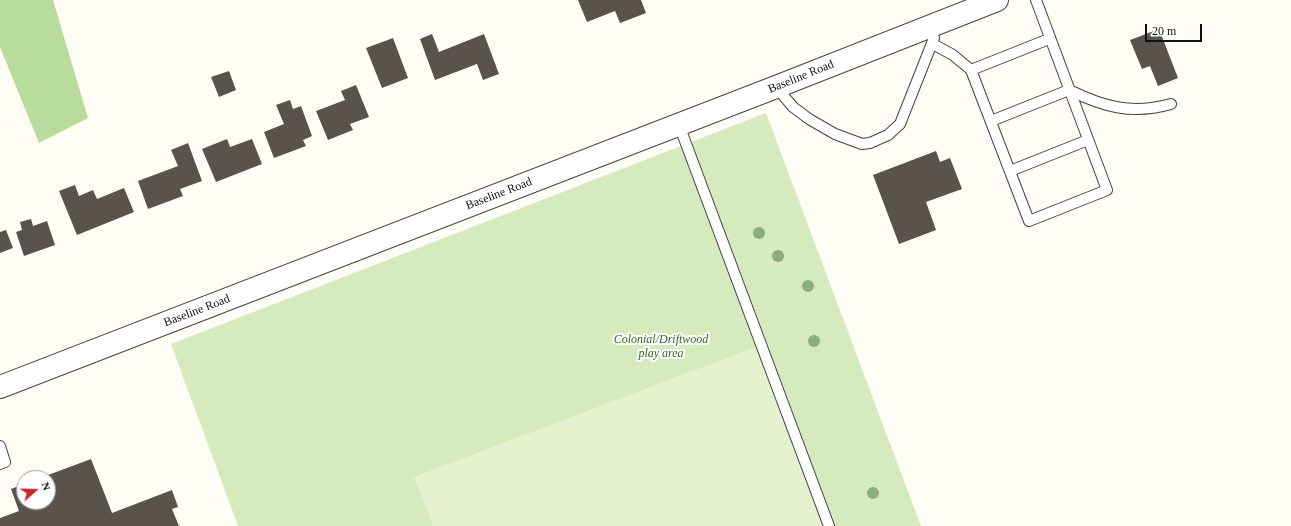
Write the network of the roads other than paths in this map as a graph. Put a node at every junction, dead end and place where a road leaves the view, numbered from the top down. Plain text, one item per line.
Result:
1 (998, 0) edge
2 (1036, 0) edge
3 (935, 34) junction
4 (1049, 39) junction
5 (971, 70) junction
6 (776, 88) junction
7 (1068, 90) junction
8 (1171, 104) dead end
9 (991, 121) junction
10 (679, 125) junction
11 (1088, 140) junction
12 (1010, 171) junction
13 (0, 386) edge
14 (0, 446) edge
15 (0, 464) edge
16 (829, 526) edge

1 - 3 street, Baseline Road
2 - 4 lane
3 - 5 lane
3 - 6 street, Baseline Road
3 - 6 lane
4 - 5 lane
4 - 7 lane
5 - 9 lane
6 - 10 street, Baseline Road
7 - 8 lane
7 - 9 lane
7 - 11 lane
9 - 12 lane
10 - 13 street, Baseline Road
10 - 16 lane
11 - 12 lane
11 - 12 lane
14 - 15 lane

